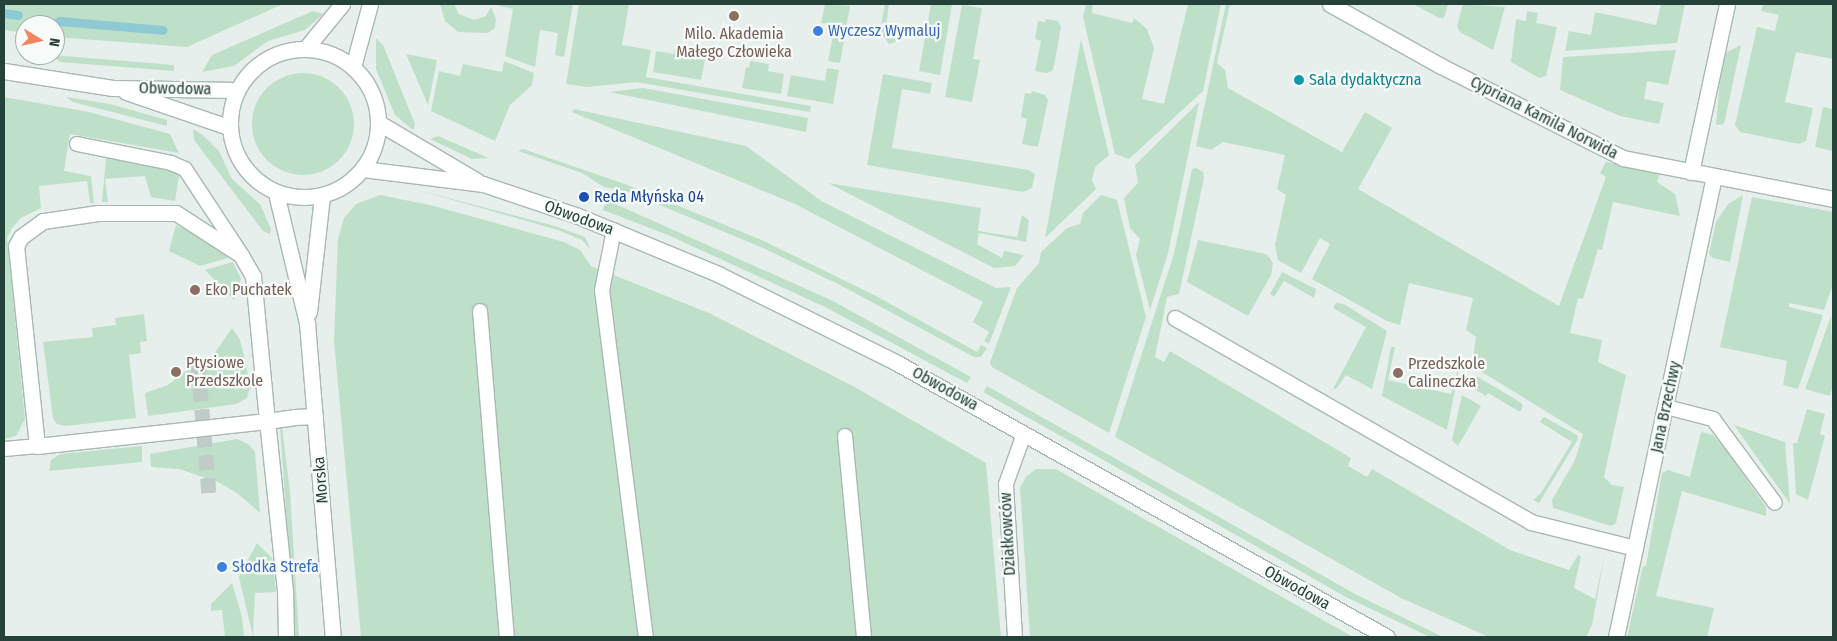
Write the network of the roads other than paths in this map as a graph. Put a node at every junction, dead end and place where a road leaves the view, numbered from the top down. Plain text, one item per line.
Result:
1 (342, 4) edge
2 (370, 4) edge
3 (1330, 4) edge
4 (1727, 4) edge
5 (306, 48) junction
6 (353, 67) junction
7 (4, 71) edge
8 (113, 88) junction
9 (236, 90) junction
10 (379, 124) junction
11 (228, 127) junction
12 (77, 144) dead end
13 (363, 169) junction
14 (1691, 172) junction
15 (1714, 177) junction
16 (482, 184) junction
17 (276, 193) junction
18 (322, 196) junction
19 (1833, 199) edge
20 (614, 230) junction
21 (241, 255) junction
22 (480, 311) dead end
23 (1175, 318) dead end
24 (307, 323) junction
25 (1666, 407) junction
26 (316, 416) junction
27 (267, 421) junction
28 (1024, 434) junction
29 (845, 436) dead end
30 (37, 446) junction
31 (4, 449) edge
32 (1775, 503) dead end
33 (1635, 548) junction
34 (286, 637) edge
35 (333, 637) edge
36 (507, 637) edge
37 (646, 637) edge
38 (864, 637) edge
39 (1015, 637) edge
40 (1387, 637) edge
41 (1616, 637) edge

1 - 5 street
2 - 6 street
3 - 14 street, Cypriana Kamila Norwida
4 - 14 street
5 - 6 street
5 - 9 street
6 - 10 street
7 - 8 street, Obwodowa
8 - 9 street, Obwodowa
8 - 11 street, Obwodowa
9 - 11 street
10 - 13 street
10 - 16 street, Obwodowa
11 - 17 street
12 - 21 lane
13 - 16 street, Obwodowa
13 - 18 street
14 - 15 street, Cypriana Kamila Norwida
15 - 19 street, Cypriana Kamila Norwida
15 - 25 street, Jana Brzechwy
16 - 20 street, Obwodowa
17 - 18 street
17 - 24 street, Morska
18 - 24 street, Morska
20 - 28 street, Obwodowa
20 - 37 lane
21 - 27 street
21 - 30 street
22 - 36 lane
23 - 33 street
24 - 26 street, Morska
25 - 32 lane
25 - 33 street, Jana Brzechwy
26 - 27 street
26 - 35 street, Morska
27 - 30 street
27 - 34 street
28 - 39 lane, Działkowców
28 - 40 street, Obwodowa
29 - 38 lane
30 - 31 lane
33 - 41 street, Jana Brzechwy

